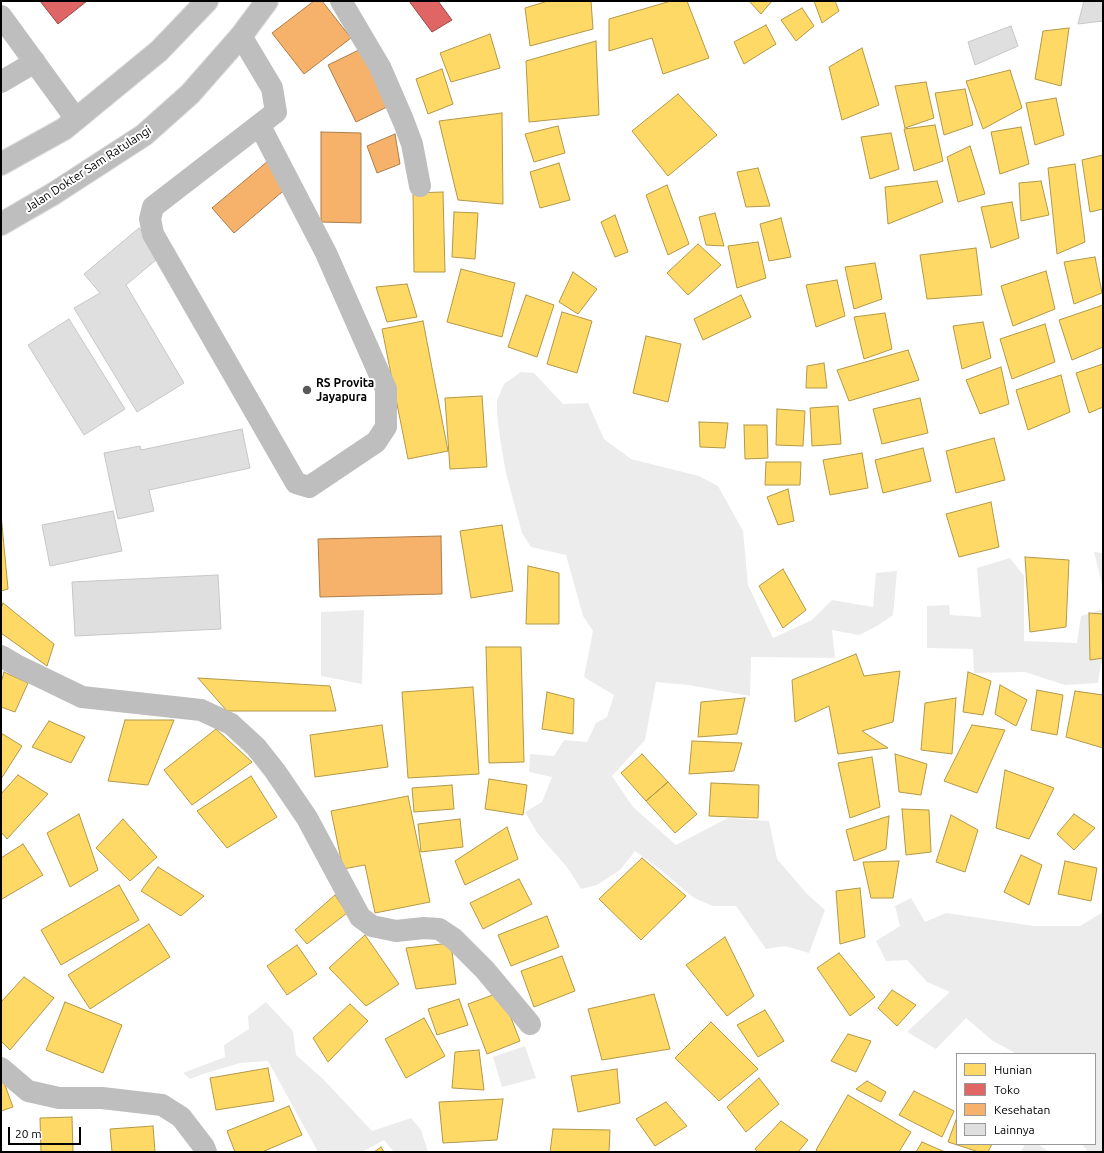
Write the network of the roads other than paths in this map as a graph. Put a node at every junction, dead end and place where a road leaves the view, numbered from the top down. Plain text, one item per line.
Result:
1 (207, 1) edge
2 (266, 1) edge
3 (341, 1) edge
4 (1, 16) edge
5 (241, 36) junction
6 (35, 62) junction
7 (1, 82) edge
8 (76, 118) junction
9 (260, 126) junction
10 (1, 164) edge
11 (420, 186) dead end
12 (1, 224) edge
13 (1, 656) edge
14 (530, 1024) dead end
15 (1, 1068) edge
16 (206, 1152) edge

1 - 8 street
2 - 5 street, Jalan Dokter Sam Ratulangi
3 - 11 street
4 - 6 street
5 - 9 street
5 - 12 street, Jalan Dokter Sam Ratulangi
6 - 7 street
6 - 8 street
8 - 10 street
9 - 9 street
13 - 14 street
15 - 16 street

